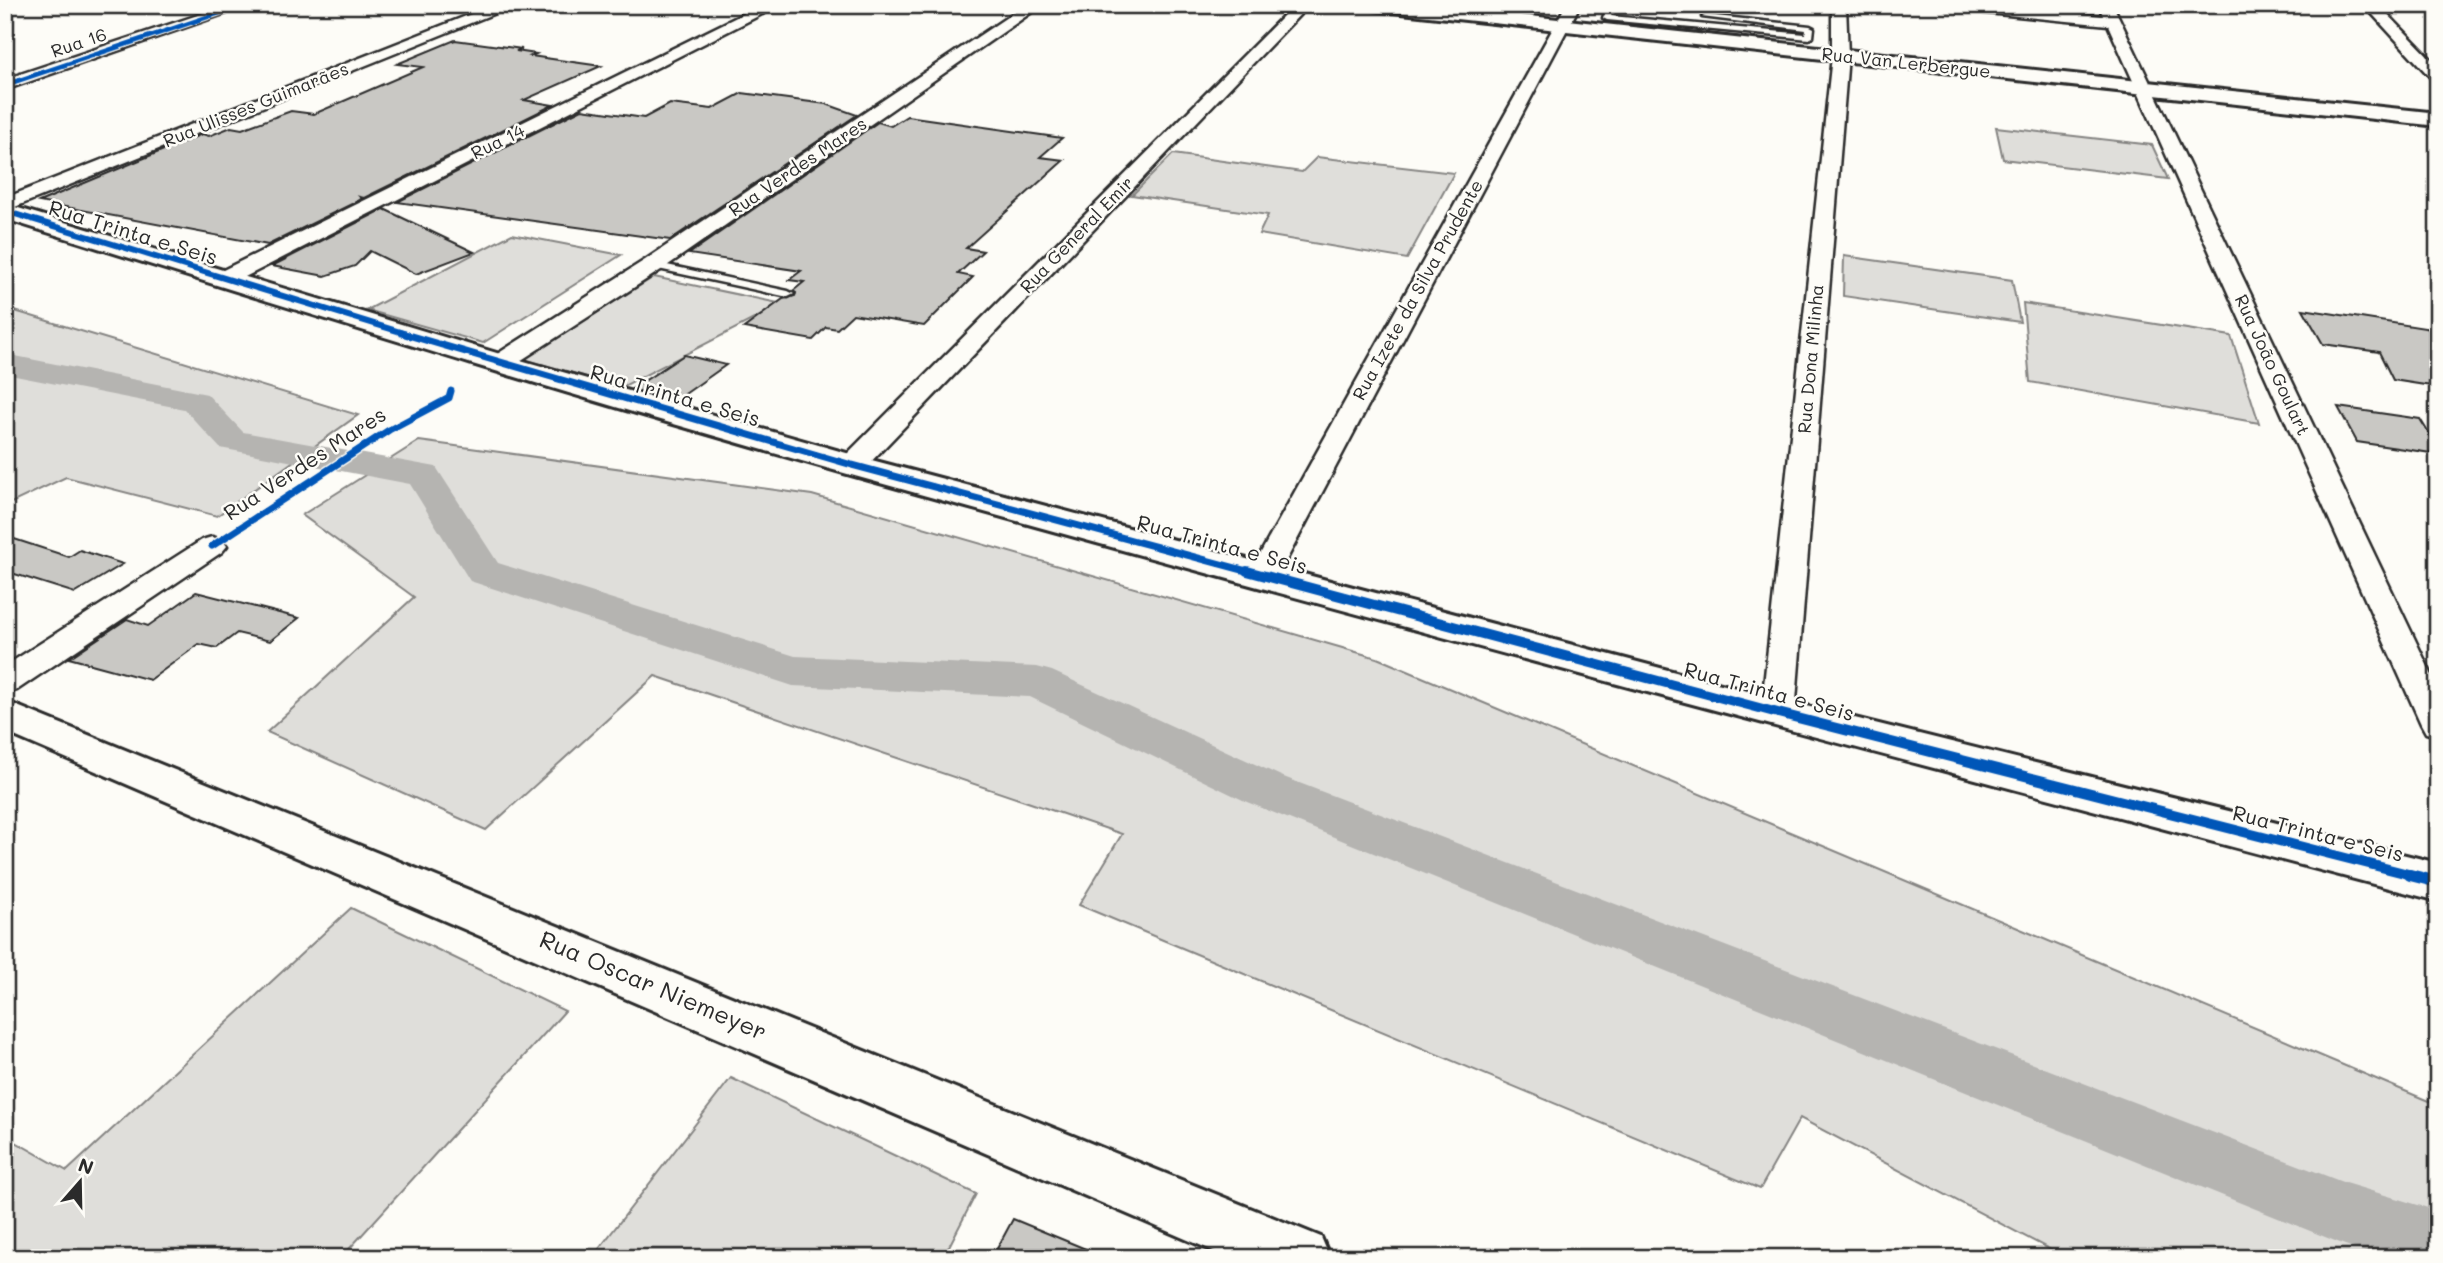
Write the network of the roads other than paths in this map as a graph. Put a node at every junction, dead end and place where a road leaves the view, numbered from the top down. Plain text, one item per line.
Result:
1 (243, 5) edge
2 (508, 5) edge
3 (773, 5) edge
4 (1035, 5) edge
5 (1302, 5) edge
6 (1374, 5) edge
7 (1611, 5) edge
8 (1839, 5) edge
9 (1947, 5) edge
10 (2106, 5) edge
11 (2371, 5) edge
12 (1568, 15) edge
13 (1706, 17) dead end
14 (2113, 21) junction
15 (1840, 56) junction
16 (2438, 75) edge
17 (5, 85) edge
18 (2145, 89) junction
19 (2438, 120) edge
20 (5, 205) edge
21 (5, 211) edge
22 (653, 265) junction
23 (223, 279) junction
24 (788, 294) dead end
25 (500, 363) junction
26 (852, 465) junction
27 (212, 546) dead end
28 (1264, 574) junction
29 (5, 682) edge
30 (1778, 713) junction
31 (5, 715) edge
32 (2438, 724) edge
33 (2438, 882) edge
34 (1300, 1258) edge

1 - 17 street, Rua 16
2 - 20 street, Rua Ulisses Guimarães
3 - 23 street, Rua 14
4 - 22 street, Rua Verdes Mares
5 - 26 street, Rua General Emir
6 - 12 street, Rua Van Lerbergue
7 - 13 lane
8 - 15 street, Rua Dona Milinha
9 - 14 street
10 - 14 street, Rua João Goulart
11 - 16 street
12 - 15 street, Rua Van Lerbergue
12 - 28 street, Rua Izete da Silva Prudente
14 - 18 street, Rua João Goulart
15 - 18 street, Rua Van Lerbergue
15 - 30 street, Rua Dona Milinha
18 - 19 street, Rua Van Lerbergue
18 - 32 street, Rua João Goulart
21 - 23 street, Rua Trinta e Seis
22 - 24 lane
22 - 25 street, Rua Verdes Mares
23 - 25 street, Rua Trinta e Seis
25 - 26 street, Rua Trinta e Seis
26 - 28 street, Rua Trinta e Seis
27 - 29 street, Rua Verdes Mares
28 - 30 street, Rua Trinta e Seis
30 - 33 street, Rua Trinta e Seis
31 - 34 street, Rua Oscar Niemeyer

